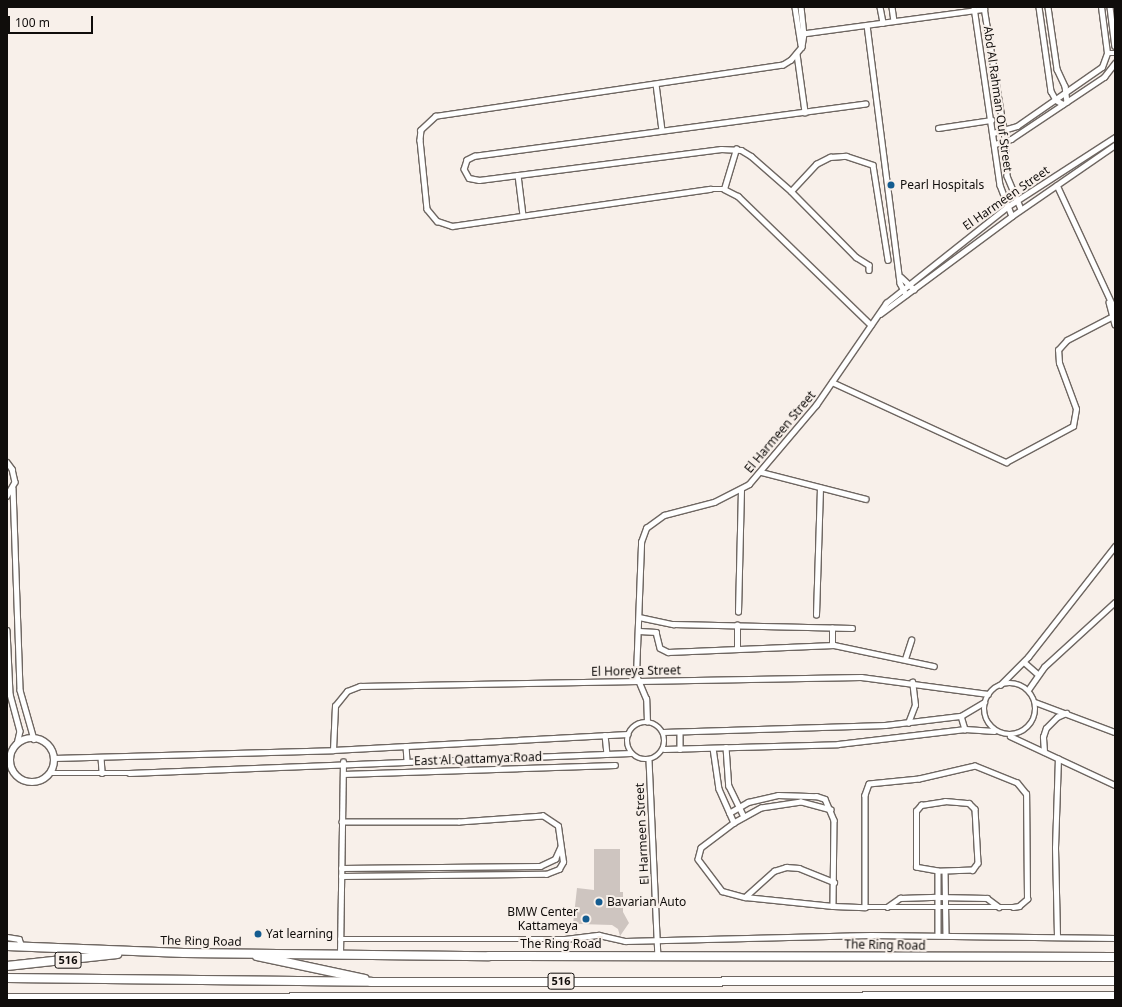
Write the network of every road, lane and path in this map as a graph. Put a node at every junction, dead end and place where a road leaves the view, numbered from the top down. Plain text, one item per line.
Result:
1 (795, 7) edge
2 (801, 7) edge
3 (880, 7) edge
4 (892, 7) edge
5 (1039, 7) edge
6 (1048, 7) edge
7 (1101, 7) edge
8 (1110, 7) edge
9 (984, 8) edge
10 (975, 9) edge
11 (894, 22) junction
12 (883, 23) junction
13 (867, 25) junction
14 (802, 34) junction
15 (1115, 46) edge
16 (1107, 53) junction
17 (1115, 53) edge
18 (797, 54) junction
19 (1115, 63) edge
20 (656, 84) junction
21 (1066, 91) junction
22 (1054, 98) junction
23 (1065, 103) junction
24 (866, 104) dead end
25 (805, 112) junction
26 (991, 120) junction
27 (938, 128) dead end
28 (662, 130) junction
29 (1004, 130) junction
30 (993, 133) junction
31 (1115, 137) edge
32 (1004, 142) junction
33 (994, 144) junction
34 (1115, 145) edge
35 (736, 149) junction
36 (518, 175) junction
37 (1057, 185) junction
38 (724, 189) junction
39 (791, 190) junction
40 (887, 194) junction
41 (879, 195) junction
42 (1016, 201) junction
43 (889, 204) junction
44 (881, 206) junction
45 (1007, 208) junction
46 (1021, 210) junction
47 (523, 215) junction
48 (1012, 216) junction
49 (888, 260) dead end
50 (869, 270) dead end
51 (901, 277) junction
52 (909, 283) junction
53 (902, 289) junction
54 (914, 289) junction
55 (906, 295) junction
56 (1108, 301) junction
57 (1115, 310) edge
58 (880, 314) junction
59 (1113, 316) edge
60 (1115, 324) edge
61 (871, 325) junction
62 (832, 382) junction
63 (7, 462) edge
64 (761, 472) junction
65 (13, 488) junction
66 (820, 488) junction
67 (741, 490) junction
68 (7, 496) edge
69 (866, 500) dead end
70 (1115, 546) edge
71 (1115, 602) edge
72 (738, 612) dead end
73 (816, 615) dead end
74 (639, 617) junction
75 (737, 625) junction
76 (832, 628) junction
77 (852, 628) dead end
78 (7, 630) edge
79 (638, 631) junction
80 (912, 640) dead end
81 (832, 645) junction
82 (736, 649) junction
83 (905, 659) junction
84 (1024, 662) junction
85 (934, 666) dead end
86 (1038, 674) junction
87 (638, 681) junction
88 (912, 682) junction
89 (1000, 685) junction
90 (1028, 690) junction
91 (988, 694) junction
92 (984, 702) junction
93 (1035, 702) junction
94 (1066, 713) junction
95 (961, 716) junction
96 (647, 722) junction
97 (908, 723) junction
98 (965, 730) junction
99 (994, 731) junction
100 (663, 732) junction
101 (680, 732) junction
102 (1115, 732) edge
103 (628, 734) junction
104 (606, 735) junction
105 (1010, 736) junction
106 (34, 739) junction
107 (17, 744) junction
108 (406, 746) junction
109 (680, 748) junction
110 (713, 748) junction
111 (726, 748) junction
112 (664, 749) junction
113 (333, 750) junction
114 (1044, 752) junction
115 (631, 753) junction
116 (9, 754) edge
117 (607, 754) junction
118 (101, 757) junction
119 (54, 758) junction
120 (1058, 758) junction
121 (407, 760) junction
122 (649, 760) junction
123 (343, 762) junction
124 (615, 765) dead end
125 (50, 772) junction
126 (7, 773) edge
127 (14, 773) junction
128 (102, 773) junction
129 (343, 774) junction
130 (1115, 785) edge
131 (788, 794) junction
132 (789, 802) junction
133 (738, 806) junction
134 (831, 810) junction
135 (729, 813) junction
136 (744, 817) junction
137 (342, 822) junction
138 (734, 823) junction
139 (561, 846) junction
140 (532, 866) junction
141 (389, 867) junction
142 (455, 867) junction
143 (341, 868) junction
144 (938, 871) junction
145 (945, 871) junction
146 (455, 875) junction
147 (532, 875) junction
148 (341, 876) junction
149 (389, 876) junction
150 (834, 882) junction
151 (746, 897) junction
152 (938, 897) junction
153 (945, 897) junction
154 (833, 906) junction
155 (938, 906) junction
156 (865, 907) junction
157 (887, 907) junction
158 (946, 907) junction
159 (999, 907) junction
160 (938, 935) junction
161 (946, 935) junction
162 (1057, 936) junction
163 (7, 937) edge
164 (340, 938) junction
165 (1115, 938) edge
166 (657, 940) junction
167 (7, 946) edge
168 (22, 946) junction
169 (100, 950) junction
170 (129, 951) junction
171 (242, 953) junction
172 (340, 953) junction
173 (658, 956) junction
174 (1115, 957) edge
175 (22, 964) junction
176 (7, 966) edge
177 (7, 978) edge
178 (1115, 981) edge
179 (371, 982) junction
180 (1115, 996) edge
181 (7, 998) edge
182 (54, 998) junction
183 (69, 1000) edge

1 - 14 street
2 - 14 street
3 - 12 street
4 - 11 street
5 - 22 street
6 - 21 street
7 - 16 street
8 - 15 street
9 - 10 street
9 - 29 street, Abd Al Rahman Ouf Street
10 - 11 street
10 - 26 street, Abd Al Rahman Ouf Street
11 - 12 street
12 - 13 street
13 - 14 street
13 - 40 street
14 - 18 street
16 - 17 street
16 - 21 street
18 - 20 street
18 - 25 street
19 - 23 street
20 - 28 street
20 - 47 street
21 - 22 street
21 - 23 street
22 - 23 street
22 - 29 street
23 - 32 street
24 - 25 street
25 - 28 street
26 - 27 street
26 - 30 street, Abd Al Rahman Ouf Street
28 - 36 street
29 - 30 street
29 - 32 street, Abd Al Rahman Ouf Street
30 - 33 street, Abd Al Rahman Ouf Street
31 - 42 street, El Harmeen Street
32 - 33 street
32 - 42 street, Abd Al Rahman Ouf Street
33 - 45 street, Abd Al Rahman Ouf Street
34 - 37 street, El Harmeen Street
35 - 36 street
35 - 38 street
35 - 39 street
36 - 47 street
37 - 46 street, El Harmeen Street
37 - 56 street
38 - 47 street
38 - 61 street
39 - 41 street
39 - 50 street
40 - 41 street
40 - 43 street
41 - 44 street
42 - 45 street, El Harmeen Street
42 - 46 street, Abd Al Rahman Ouf Street
43 - 44 street
43 - 51 street
44 - 49 street
45 - 48 street, Abd Al Rahman Ouf Street
45 - 52 street, El Harmeen Street
46 - 48 street, El Harmeen Street
48 - 54 street, El Harmeen Street
51 - 52 street
51 - 53 street
52 - 53 street, El Harmeen Street
52 - 54 street
53 - 55 street
53 - 58 street, El Harmeen Street
54 - 55 street, El Harmeen Street
55 - 58 street, El Harmeen Street
56 - 57 street
56 - 59 street
58 - 61 street, El Harmeen Street
59 - 60 street
59 - 62 street
61 - 62 street, El Harmeen Street
62 - 64 street, El Harmeen Street
63 - 65 street
64 - 66 street
64 - 67 street, El Harmeen Street
65 - 68 street
65 - 106 street
66 - 69 street
66 - 73 street
67 - 72 street
67 - 74 street, El Harmeen Street
70 - 84 street
71 - 86 street
74 - 75 street
74 - 79 street, El Harmeen Street
75 - 76 street
75 - 82 street
76 - 77 street
76 - 81 street
78 - 107 street
79 - 82 street
79 - 87 street, El Harmeen Street
80 - 83 street
81 - 82 street
81 - 83 street
83 - 85 street
84 - 86 street
84 - 89 street
86 - 90 street
87 - 88 street, El Horeya Street
87 - 96 street, El Harmeen Street
87 - 113 street, El Horeya Street
88 - 91 street, El Horeya Street
88 - 97 street
89 - 90 street
89 - 91 street
90 - 93 street
91 - 92 street
92 - 95 street
92 - 99 street
93 - 94 street
93 - 105 street
94 - 102 street
94 - 114 street
95 - 97 street
95 - 98 street
96 - 100 street
96 - 103 street
97 - 101 street
98 - 99 street
98 - 111 street
99 - 105 street
100 - 101 street
100 - 112 street
101 - 109 street
103 - 104 street
103 - 115 street
104 - 108 street
104 - 117 street
105 - 114 street
106 - 107 street
106 - 119 street
107 - 116 street
108 - 113 street
108 - 121 street
109 - 110 street
109 - 112 street
110 - 111 street
110 - 135 street
111 - 133 street
112 - 122 street
113 - 118 street
114 - 120 street
115 - 117 street
115 - 122 street
116 - 127 street
117 - 121 street
118 - 119 street
118 - 128 street
119 - 125 street
120 - 130 street
120 - 162 street
121 - 123 street
122 - 166 street, El Harmeen Street
123 - 128 street
123 - 129 street
124 - 129 street, East Al Qattamya Road
125 - 127 street
125 - 128 street
126 - 127 street
129 - 137 street
131 - 132 street
131 - 133 street
131 - 134 street
132 - 134 street
132 - 136 street
133 - 135 street
133 - 136 street
134 - 150 street
135 - 138 street
136 - 138 street
137 - 139 street
137 - 143 street
138 - 151 street
139 - 140 street
139 - 147 street
140 - 142 street
140 - 147 street
141 - 142 street
141 - 143 street
141 - 149 street
142 - 146 street
143 - 148 street
144 - 145 street
144 - 145 street
144 - 152 street
145 - 153 street
146 - 147 street
146 - 149 street
148 - 149 street
148 - 164 street
150 - 151 street
150 - 154 street
151 - 154 street
152 - 153 street
152 - 155 street
152 - 157 street
153 - 158 street
153 - 159 street
154 - 156 street
155 - 157 street
155 - 158 street
155 - 160 street
156 - 157 street
156 - 159 street
158 - 159 street
158 - 161 street
160 - 161 street
160 - 166 street
161 - 162 street
162 - 165 street
163 - 168 street
164 - 166 street
164 - 172 street
166 - 173 street, El Harmeen Street
167 - 168 highway, The Ring Road / 516
168 - 169 highway, The Ring Road / 516
169 - 170 highway, The Ring Road / 516
169 - 175 highway, 516
170 - 171 highway, The Ring Road / 516
170 - 175 highway, 516
171 - 172 highway, The Ring Road / 516
171 - 179 highway, 516
172 - 173 highway, The Ring Road / 516
173 - 174 highway, The Ring Road / 516
175 - 176 highway, 516
177 - 179 highway, 516
178 - 179 highway, 516
180 - 182 highway, 516
181 - 182 highway, 516
182 - 183 highway, 516

